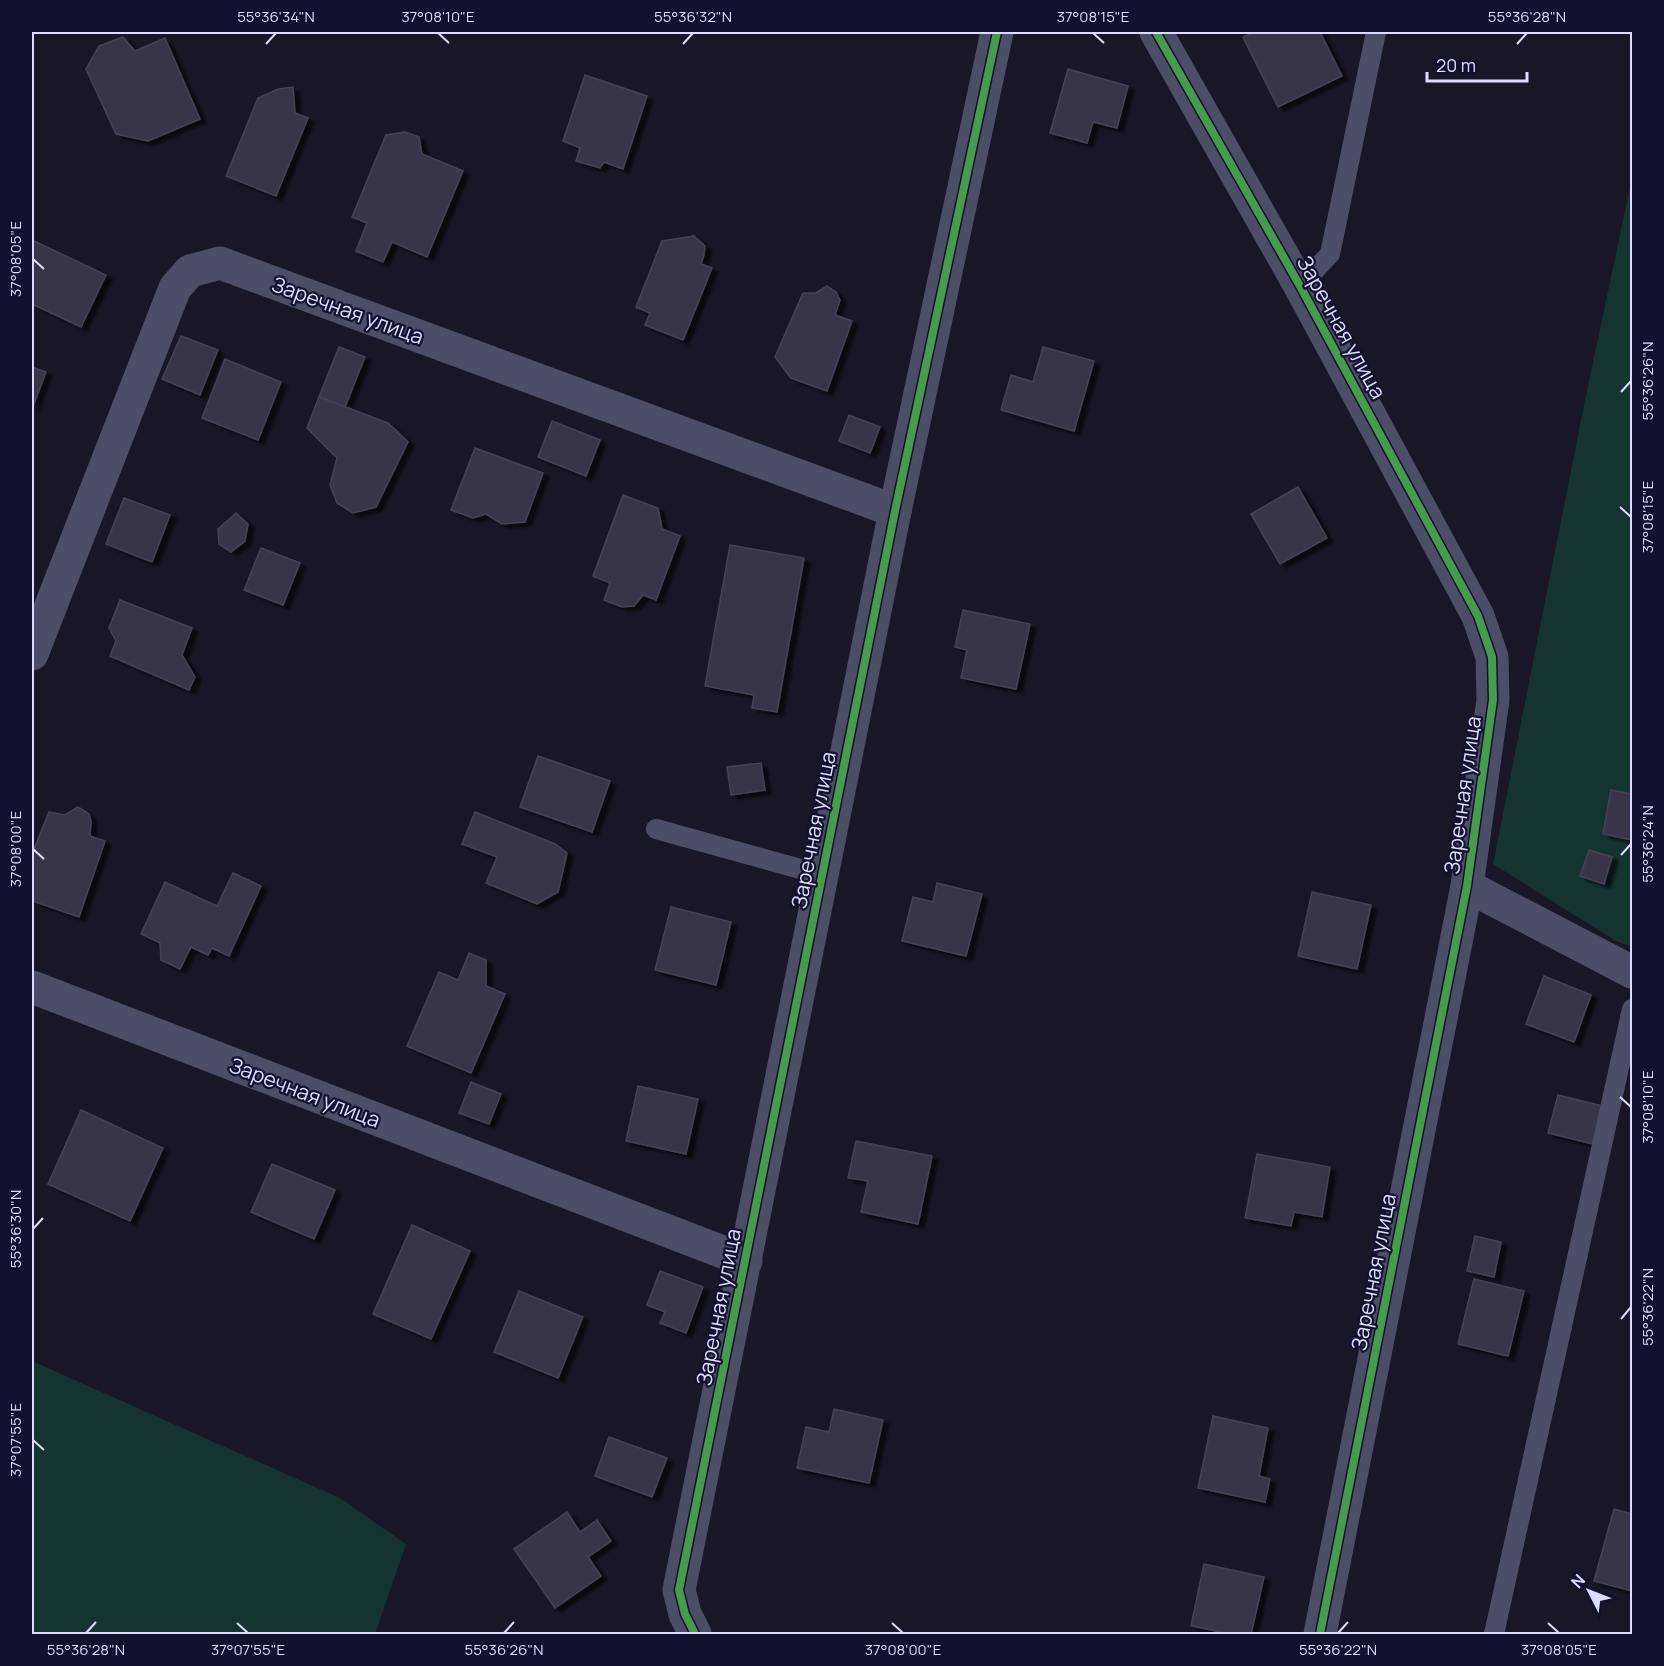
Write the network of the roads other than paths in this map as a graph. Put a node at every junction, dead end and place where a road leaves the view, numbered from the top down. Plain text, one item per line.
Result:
1 (997, 32) edge
2 (1156, 32) edge
3 (1376, 32) edge
4 (1300, 286) junction
5 (895, 511) junction
6 (32, 654) edge
7 (656, 829) dead end
8 (822, 875) junction
9 (1467, 886) junction
10 (1632, 972) edge
11 (32, 987) edge
12 (1632, 1009) edge
13 (746, 1261) junction
14 (695, 1635) edge
15 (1320, 1635) edge
16 (1494, 1635) edge

1 - 5 street, Заречная улица
2 - 4 street, Заречная улица
3 - 4 lane
4 - 9 street, Заречная улица
5 - 6 street, Заречная улица
5 - 8 street, Заречная улица
7 - 8 lane
8 - 13 street, Заречная улица
9 - 10 street
9 - 15 street, Заречная улица
11 - 13 street, Заречная улица
12 - 16 lane
13 - 14 street, Заречная улица

